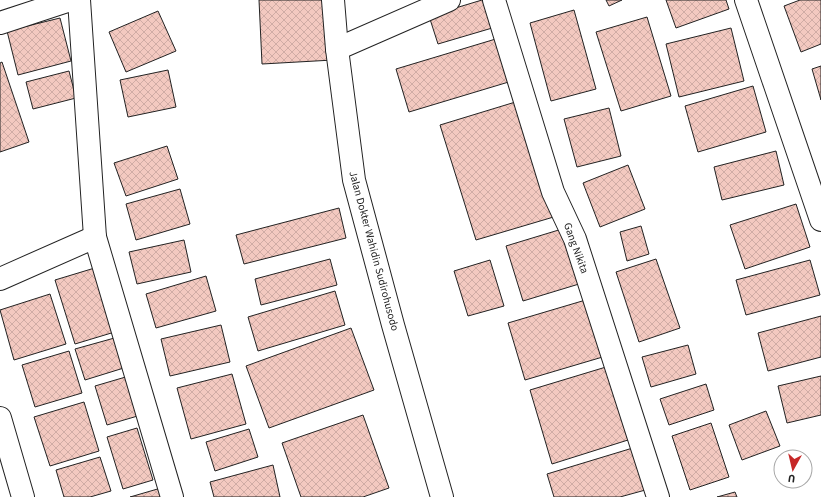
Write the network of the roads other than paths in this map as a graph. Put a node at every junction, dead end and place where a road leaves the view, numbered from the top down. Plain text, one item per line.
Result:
1 (70, 0) edge
2 (79, 0) edge
3 (333, 0) edge
4 (449, 0) edge
5 (494, 0) edge
6 (746, 0) edge
7 (0, 23) edge
8 (337, 49) junction
9 (821, 220) edge
10 (95, 237) junction
11 (0, 279) edge
12 (0, 418) edge
13 (22, 497) edge
14 (172, 497) edge
15 (442, 497) edge
16 (658, 497) edge

1 - 7 street
2 - 10 street
3 - 8 street, Jalan Dokter Wahidin Sudirohusodo
4 - 8 street
5 - 16 street, Gang Nikita
6 - 9 street
8 - 15 street, Jalan Dokter Wahidin Sudirohusodo
10 - 11 street
10 - 14 street
12 - 13 street

